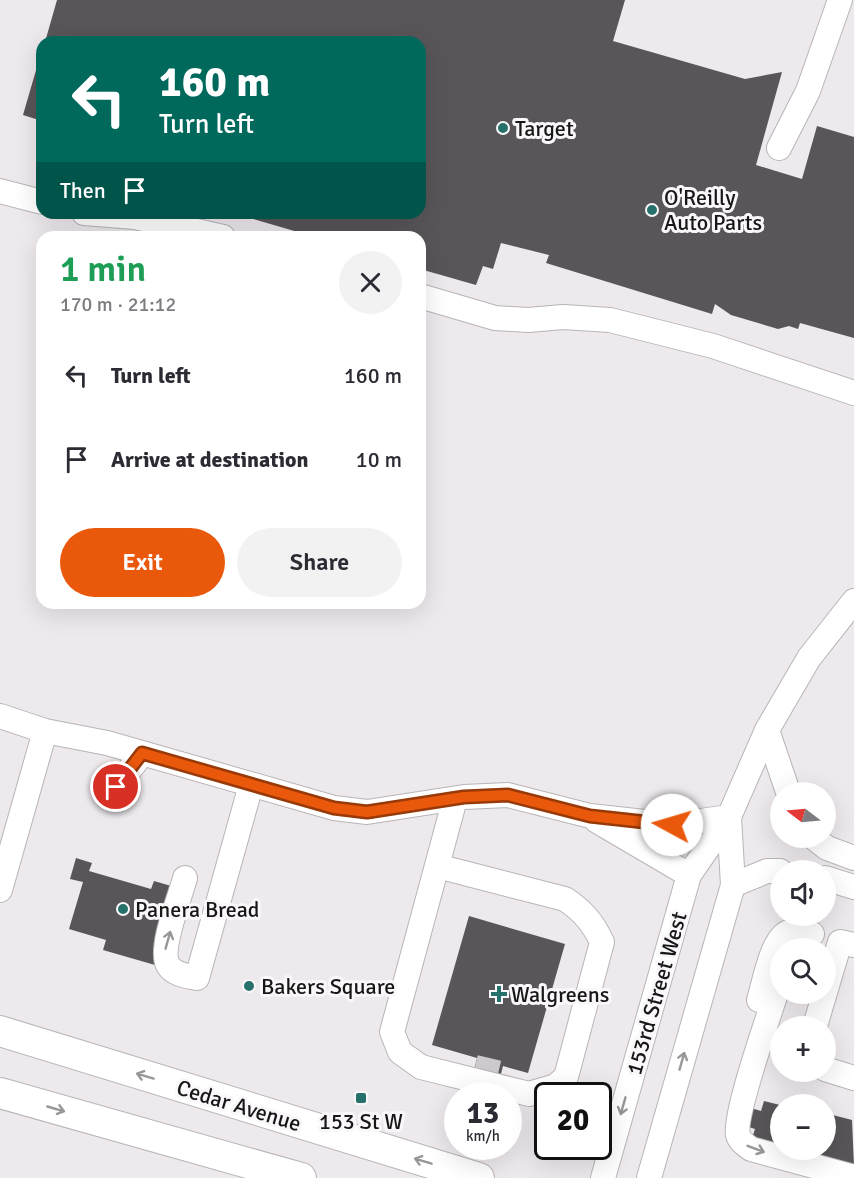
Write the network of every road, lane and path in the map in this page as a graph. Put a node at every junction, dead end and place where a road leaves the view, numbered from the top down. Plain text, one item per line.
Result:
1 (840, 0) edge
2 (779, 148) dead end
3 (0, 191) edge
4 (36, 200) edge
5 (144, 219) edge
6 (197, 231) edge
7 (426, 298) edge
8 (854, 393) edge
9 (854, 601) edge
10 (0, 716) edge
11 (768, 730) junction
12 (45, 731) junction
13 (142, 753) junction
14 (785, 782) edge
15 (252, 785) junction
16 (116, 787) dead end
17 (455, 799) junction
18 (590, 816) junction
19 (729, 817) junction
20 (827, 848) edge
21 (854, 858) edge
22 (437, 866) junction
23 (770, 871) edge
24 (689, 875) junction
25 (185, 878) dead end
26 (836, 881) edge
27 (733, 885) junction
28 (854, 887) edge
29 (0, 890) edge
30 (812, 934) junction
31 (798, 938) edge
32 (847, 944) edge
33 (773, 1004) edge
34 (819, 1016) edge
35 (0, 1031) edge
36 (475, 1067) tunnel mouth
37 (440, 1071) junction
38 (836, 1072) edge
39 (501, 1073) tunnel mouth
40 (566, 1077) junction
41 (854, 1077) edge
42 (0, 1093) edge
43 (738, 1125) junction
44 (854, 1177) edge
45 (301, 1178) edge
46 (479, 1178) edge
47 (603, 1178) edge
48 (649, 1178) edge

1 - 2 street
3 - 4 street
5 - 6 street
7 - 8 street
9 - 11 street, 153rd Street West
10 - 12 street
11 - 14 street
11 - 19 street, 153rd Street West
12 - 13 street
12 - 29 street
13 - 15 street
13 - 16 street
15 - 17 street
15 -> 25 street
17 - 18 street
17 - 22 street
18 - 19 street
18 - 24 street
19 - 24 street, 153rd Street West
19 - 27 street, 153rd Street West
20 - 21 street
22 - 37 street
22 - 40 street
23 - 27 street
24 -> 47 street, 153rd Street West
26 - 28 street
48 -> 27 street, 153rd Street West
30 - 31 street
30 - 32 street
30 - 43 street
32 - 34 street
33 - 43 street
46 -> 35 main road, Cedar Avenue
36 - 37 street
37 - 40 street
38 - 41 street
39 - 40 street
42 -> 45 main road
43 -> 44 street

